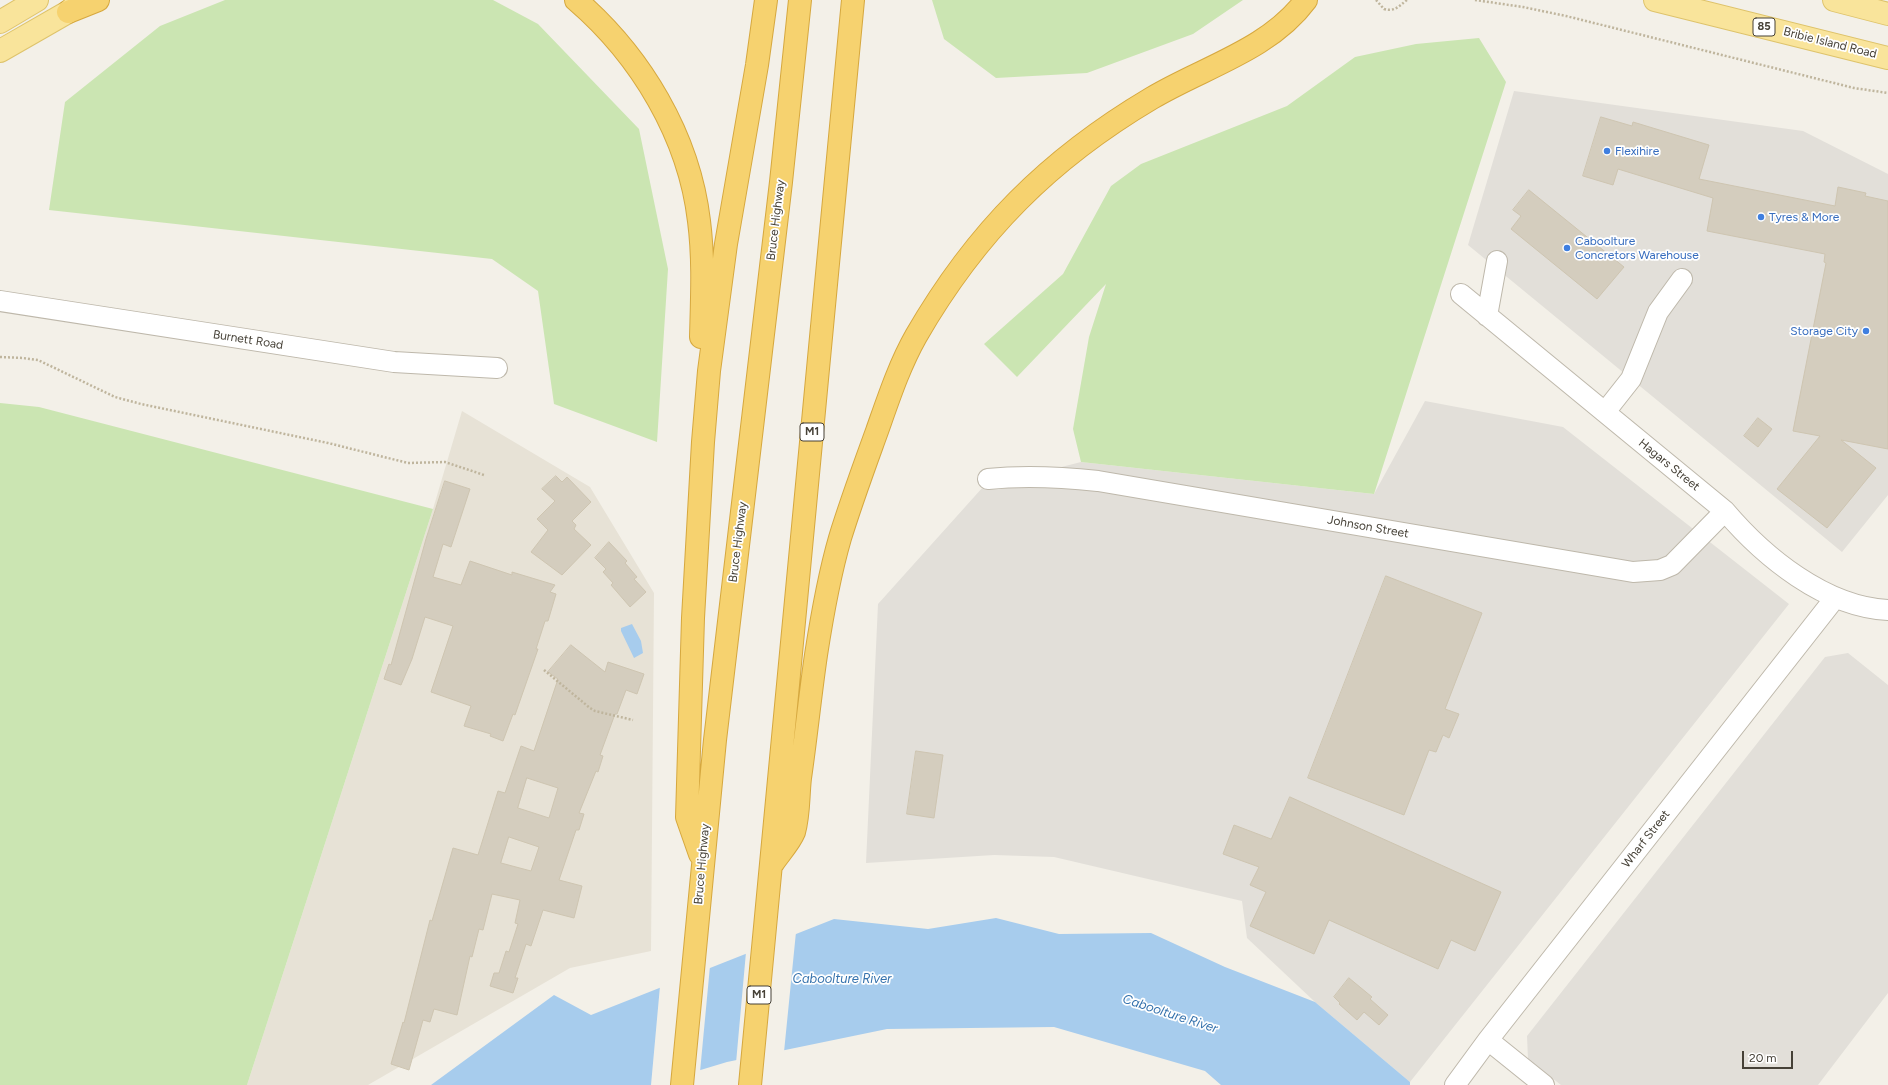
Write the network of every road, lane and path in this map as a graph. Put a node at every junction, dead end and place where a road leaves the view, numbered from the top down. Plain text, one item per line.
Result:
1 (37, 0) edge
2 (98, 0) edge
3 (576, 0) edge
4 (766, 0) edge
5 (800, 0) edge
6 (853, 0) edge
7 (1306, 0) edge
8 (1376, 0) edge
9 (1407, 0) edge
10 (1476, 0) edge
11 (1655, 0) edge
12 (1834, 0) edge
13 (75, 6) edge
14 (1888, 14) edge
15 (0, 22) edge
16 (0, 51) edge
17 (1888, 58) edge
18 (1888, 93) edge
19 (1497, 260) dead end
20 (1682, 280) dead end
21 (1461, 294) dead end
22 (0, 301) edge
23 (1487, 316) junction
24 (0, 357) edge
25 (498, 368) dead end
26 (709, 371) junction
27 (1605, 412) junction
28 (484, 475) dead end
29 (988, 480) dead end
30 (1725, 511) junction
31 (1835, 598) junction
32 (1888, 610) edge
33 (544, 670) dead end
34 (633, 720) dead end
35 (702, 861) junction
36 (772, 865) junction
37 (1488, 1040) junction
38 (1458, 1083) edge
39 (682, 1085) edge
40 (750, 1085) edge
41 (1544, 1085) edge

1 - 15 main road
2 - 13 highway
3 - 26 highway
4 - 26 highway
5 - 35 highway, Bruce Highway
6 - 36 highway, M1
7 - 36 highway
8 - 9 path
10 - 18 path
11 - 17 main road, Bribie Island Road / 85
12 - 14 main road
13 - 16 main road
19 - 23 street
20 - 27 street
21 - 23 street, Hagars Street
22 - 25 street, Burnett Road
23 - 27 street, Hagars Street
24 - 28 path
26 - 35 highway
27 - 30 street, Hagars Street
29 - 30 street, Johnson Street
30 - 31 street, Hagars Street
31 - 32 street, Hagars Street
31 - 37 street, Wharf Street
33 - 34 path
35 - 39 highway, Bruce Highway
36 - 40 highway, M1
37 - 38 street, Wharf Street
37 - 41 street

